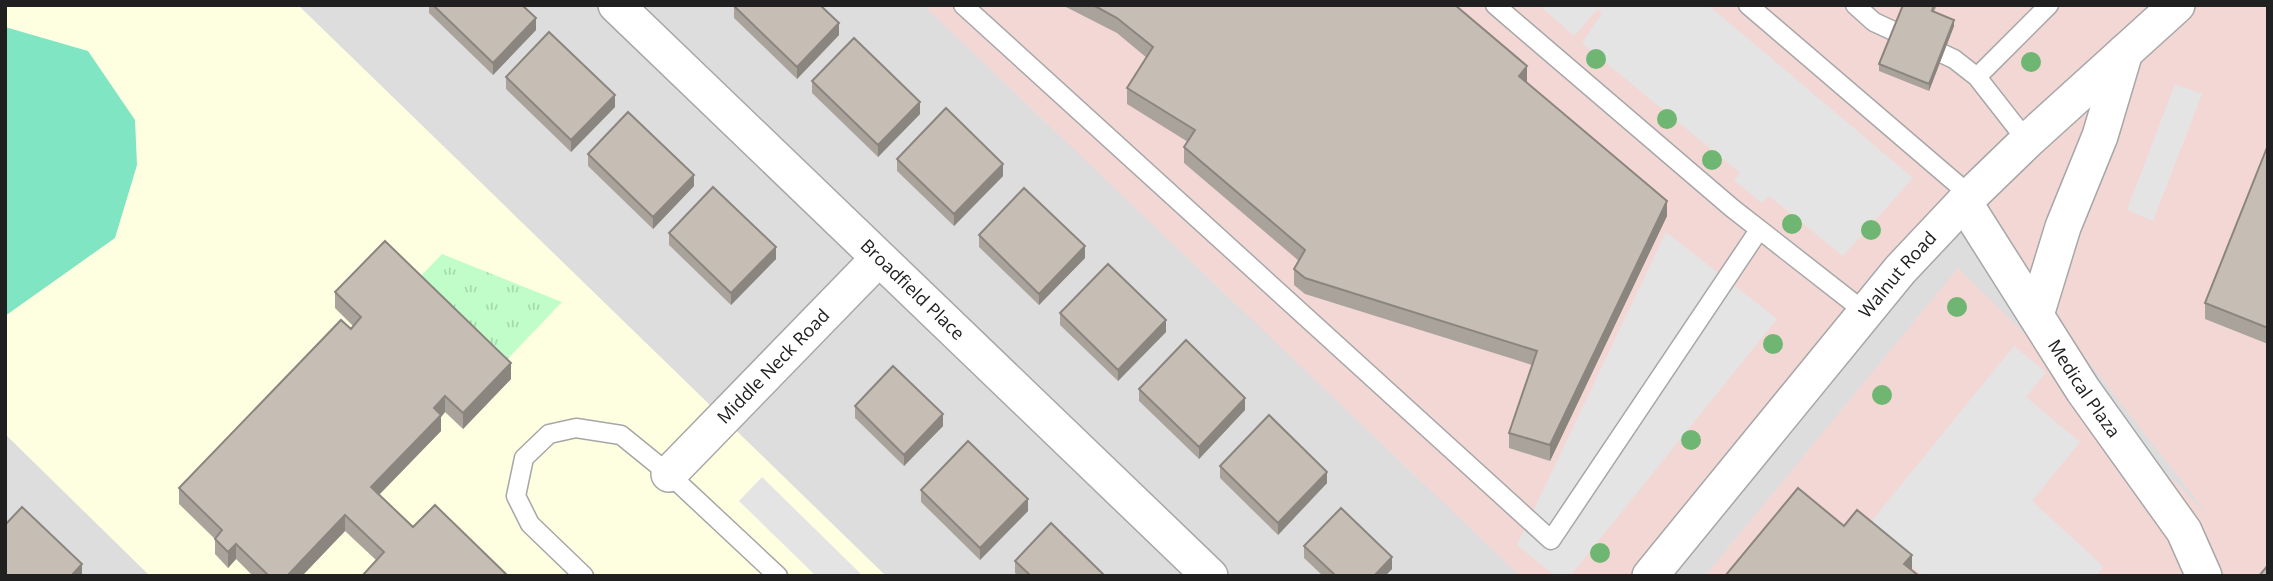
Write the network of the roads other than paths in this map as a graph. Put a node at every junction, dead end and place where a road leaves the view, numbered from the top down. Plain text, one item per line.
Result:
1 (616, 5) edge
2 (962, 5) edge
3 (1495, 5) edge
4 (1748, 5) edge
5 (1855, 5) edge
6 (2049, 5) edge
7 (2177, 5) edge
8 (2125, 51) junction
9 (1977, 77) junction
10 (2028, 141) junction
11 (1968, 199) junction
12 (1759, 230) junction
13 (878, 258) junction
14 (1866, 312) junction
15 (2036, 315) junction
16 (669, 474) junction
17 (584, 576) edge
18 (778, 576) edge
19 (1210, 576) edge
20 (1650, 576) edge
21 (2204, 576) edge

1 - 13 street, Broadfield Place
2 - 12 lane
3 - 12 lane
4 - 11 lane
5 - 9 lane
6 - 9 lane
7 - 8 street, Walnut Road
8 - 10 street, Walnut Road
8 - 15 street
9 - 10 lane
10 - 11 street, Walnut Road
11 - 14 street, Walnut Road
11 - 15 street, Medical Plaza
12 - 14 lane
13 - 16 street, Middle Neck Road
13 - 19 street, Broadfield Place
14 - 20 street, Walnut Road
15 - 21 street, Medical Plaza
16 - 17 lane
16 - 18 lane

